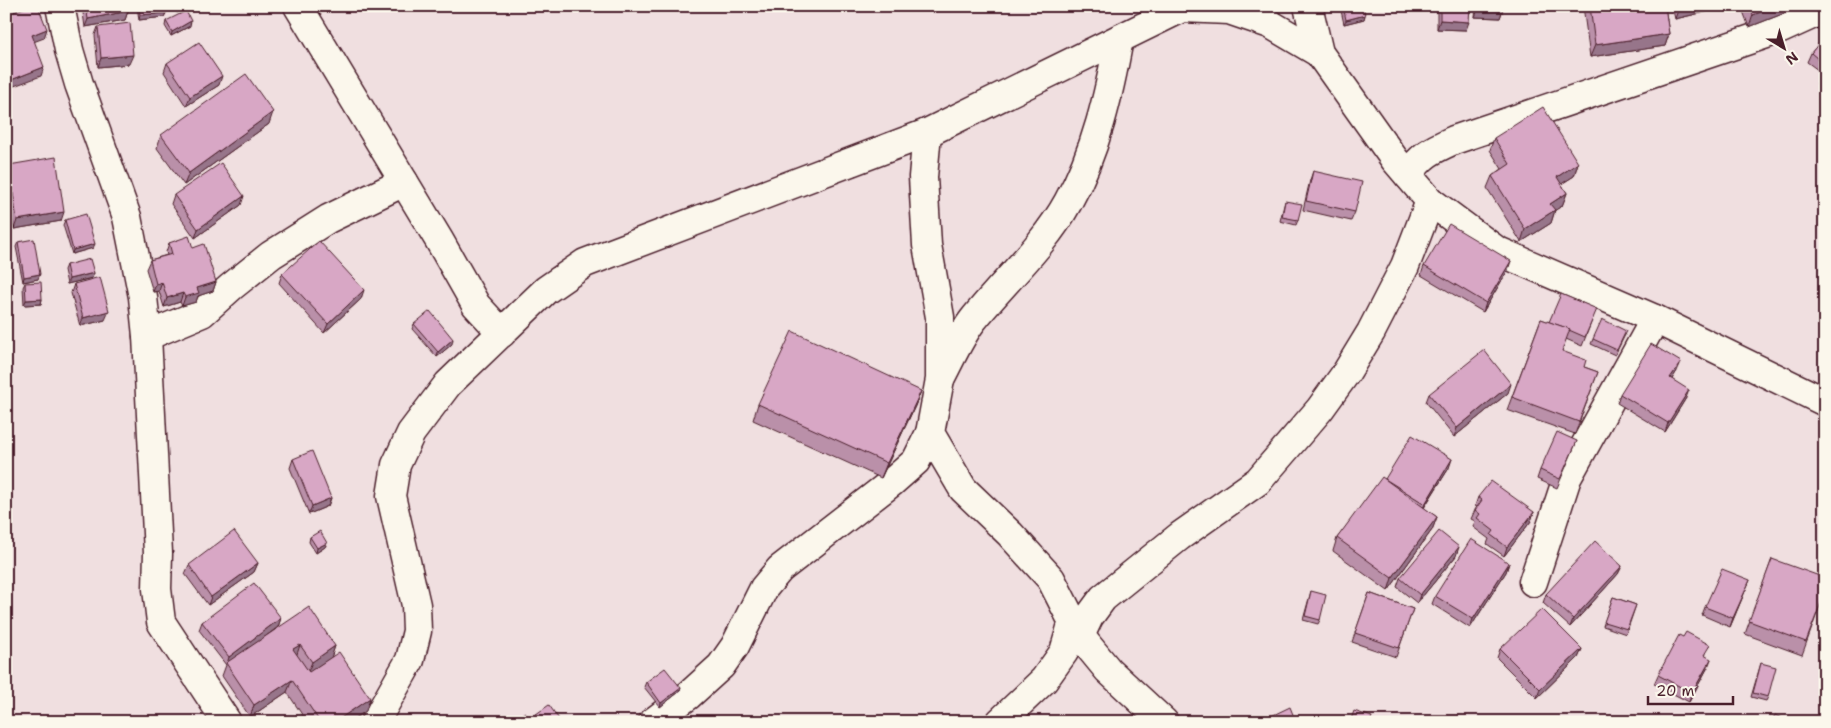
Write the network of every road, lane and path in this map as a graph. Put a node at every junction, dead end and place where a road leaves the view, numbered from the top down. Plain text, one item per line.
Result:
1 (60, 6) edge
2 (298, 6) edge
3 (1308, 6) edge
4 (1209, 8) edge
5 (1825, 9) edge
6 (1119, 39) junction
7 (1319, 53) junction
8 (927, 132) junction
9 (1408, 175) junction
10 (404, 182) junction
11 (1430, 201) junction
12 (1655, 319) junction
13 (502, 333) junction
14 (147, 336) junction
15 (940, 379) junction
16 (1825, 402) edge
17 (930, 433) junction
18 (1533, 582) dead end
19 (1077, 628) junction
20 (227, 722) edge
21 (375, 722) edge
22 (653, 722) edge
23 (1000, 722) edge
24 (1164, 722) edge

1 - 14 street
2 - 10 street
3 - 7 street
4 - 6 street
4 - 7 street
5 - 9 street
6 - 8 street
6 - 15 street
7 - 9 street
8 - 13 street
8 - 15 street
9 - 11 street
10 - 13 street
10 - 14 street
11 - 12 street
11 - 19 street
12 - 16 street
12 - 18 street
13 - 21 street
14 - 20 street
15 - 17 street
17 - 19 street
17 - 22 street
19 - 23 street
19 - 24 street

